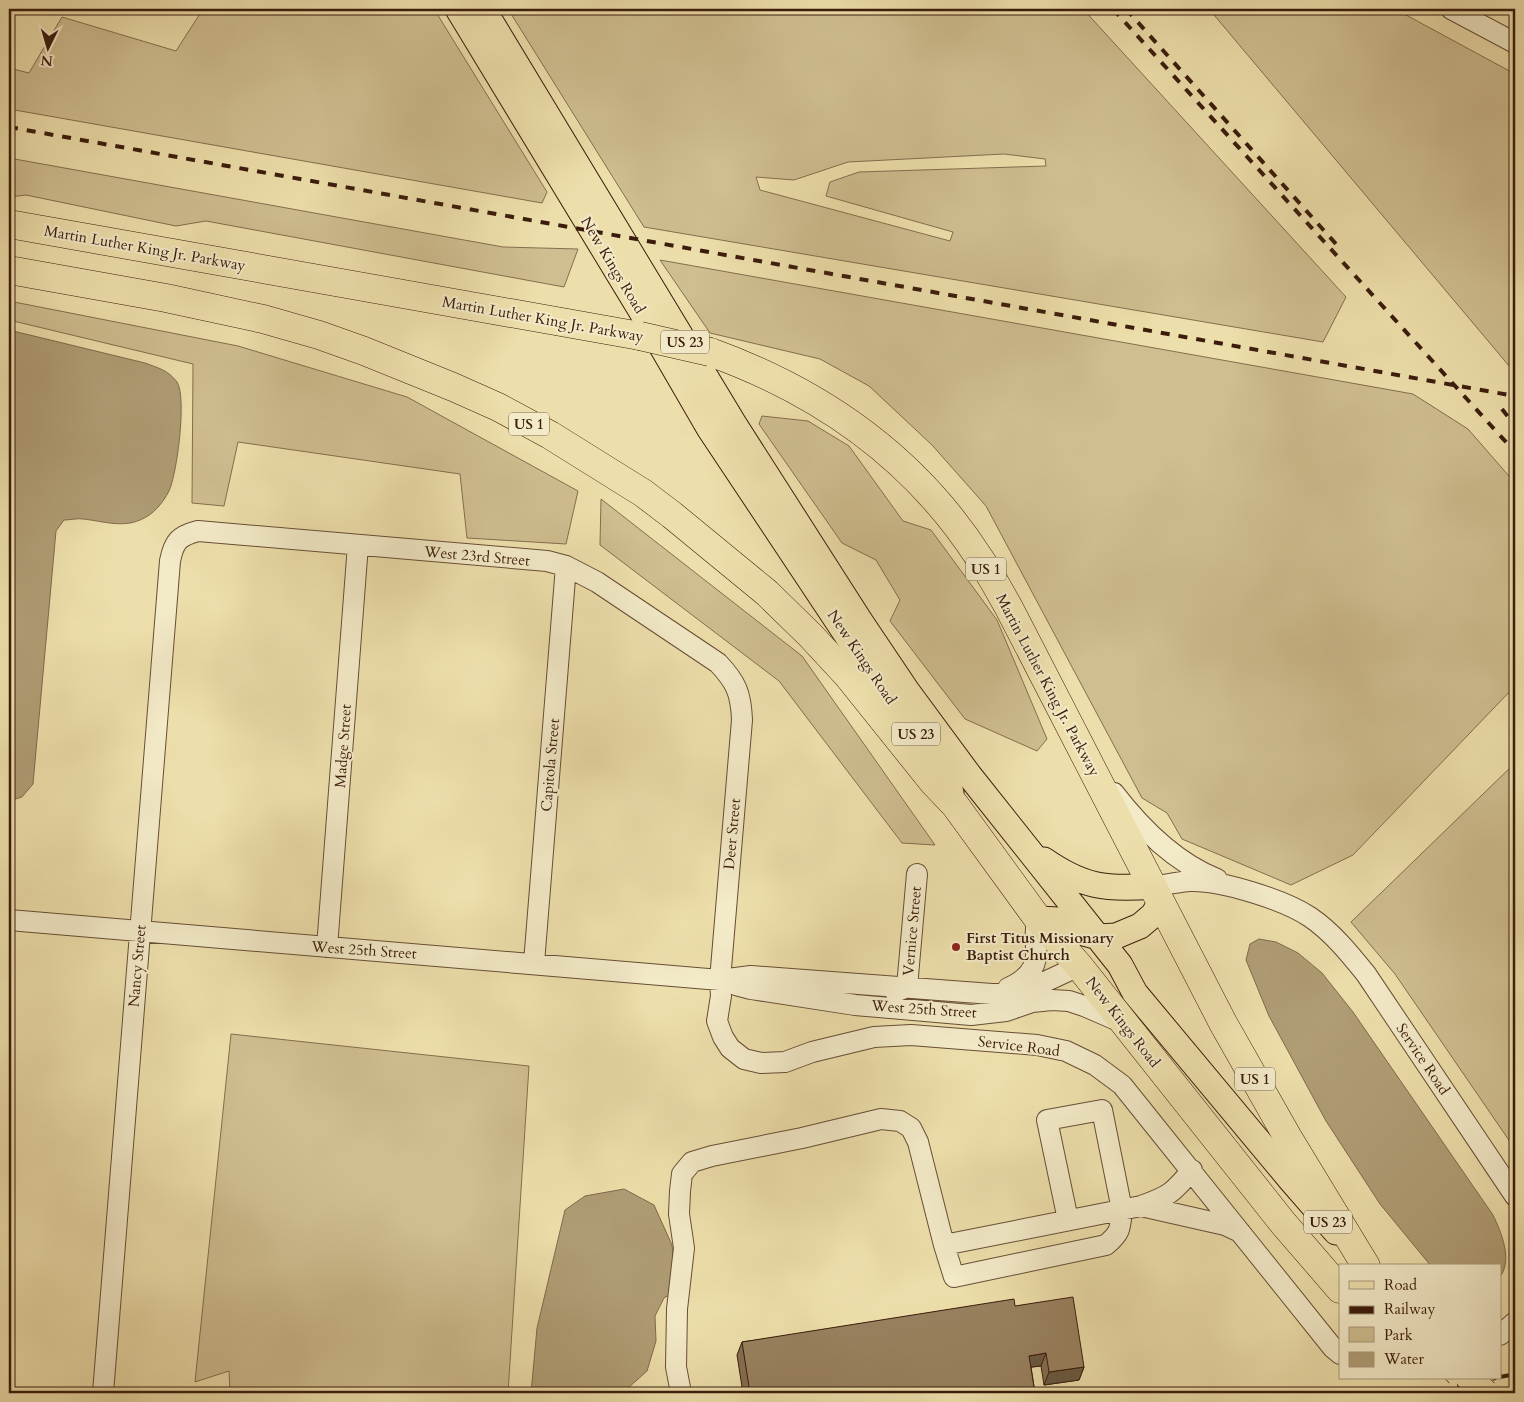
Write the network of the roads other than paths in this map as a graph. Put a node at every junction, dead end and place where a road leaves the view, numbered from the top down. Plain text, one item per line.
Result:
1 (458, 9) edge
2 (484, 9) edge
3 (1451, 9) edge
4 (1515, 43) edge
5 (558, 153) junction
6 (9, 224) edge
7 (9, 270) edge
8 (178, 540) joint
9 (358, 546) junction
10 (799, 546) junction
11 (566, 566) junction
12 (737, 688) joint
13 (1086, 756) junction
14 (955, 805) junction
15 (1030, 850) junction
16 (917, 874) dead end
17 (1244, 890) junction
18 (1157, 894) junction
19 (1038, 919) junction
20 (9, 920) edge
21 (140, 931) junction
22 (1098, 937) junction
23 (327, 947) junction
24 (534, 963) junction
25 (1079, 966) junction
26 (720, 980) junction
27 (907, 987) junction
28 (1135, 992) junction
29 (992, 994) junction
30 (855, 1005) junction
31 (1125, 1024) junction
32 (1192, 1170) junction
33 (1515, 1196) edge
34 (1141, 1206) junction
35 (1122, 1210) junction
36 (1068, 1220) junction
37 (1242, 1233) junction
38 (944, 1245) junction
39 (1364, 1264) edge
40 (1365, 1264) edge
41 (1339, 1287) edge
42 (1515, 1322) edge
43 (1502, 1333) edge
44 (1339, 1353) edge
45 (1427, 1380) edge
46 (1472, 1380) edge
47 (103, 1393) edge
48 (681, 1393) edge
49 (1439, 1393) edge
50 (1484, 1393) edge

1 - 5 main road, New Kings Road / US 23
2 - 5 main road, New Kings Road / US 23
3 - 4 street
5 - 10 main road, New Kings Road / US 23
6 - 13 highway, Martin Luther King Jr. Parkway / US 1, bridge
7 - 14 highway, US 1
8 - 9 street, West 23rd Street
8 - 21 street, Nancy Street
9 - 11 street, West 23rd Street
9 - 23 street, Madge Street
10 - 14 main road, New Kings Road / US 23
10 - 15 main road, New Kings Road / US 23
11 - 12 street, West 23rd Street
11 - 24 street, Capitola Street
12 - 26 street, Deer Street
13 - 17 street
13 - 18 highway, Martin Luther King Jr. Parkway / US 1
14 - 19 highway, New Kings Road / US 1
15 - 18 main road
15 - 22 main road, New Kings Road / US 23
16 - 27 street, Vernice Street
17 - 18 street, Service Road
17 - 33 street, Service Road
18 - 22 main road
18 - 40 highway, Martin Luther King Jr. Parkway / US 1
19 - 22 main road
19 - 25 highway, New Kings Road / US 1
19 - 29 street
20 - 21 street, West 25th Street
21 - 23 street, West 25th Street
21 - 47 street, Nancy Street
22 - 28 main road, New Kings Road / US 23
23 - 24 street, West 25th Street
24 - 26 street, West 25th Street
25 - 28 main road
25 - 29 street, West 25th Street
25 - 31 highway, New Kings Road / US 1
26 - 27 street, West 25th Street
26 - 30 street, West 25th Street
26 - 32 street, Service Road
27 - 29 street, West 25th Street
27 - 30 street
28 - 39 main road, New Kings Road / US 23
30 - 31 street, West 25th Street
31 - 41 highway, New Kings Road / US 1
32 - 34 street
32 - 37 street, Service Road
34 - 35 street
34 - 37 street
35 - 36 street
35 - 36 street
35 - 38 street
36 - 38 street
37 - 44 street, Service Road
38 - 48 street
42 - 43 street
45 - 49 highway, bridge
46 - 50 highway, bridge

